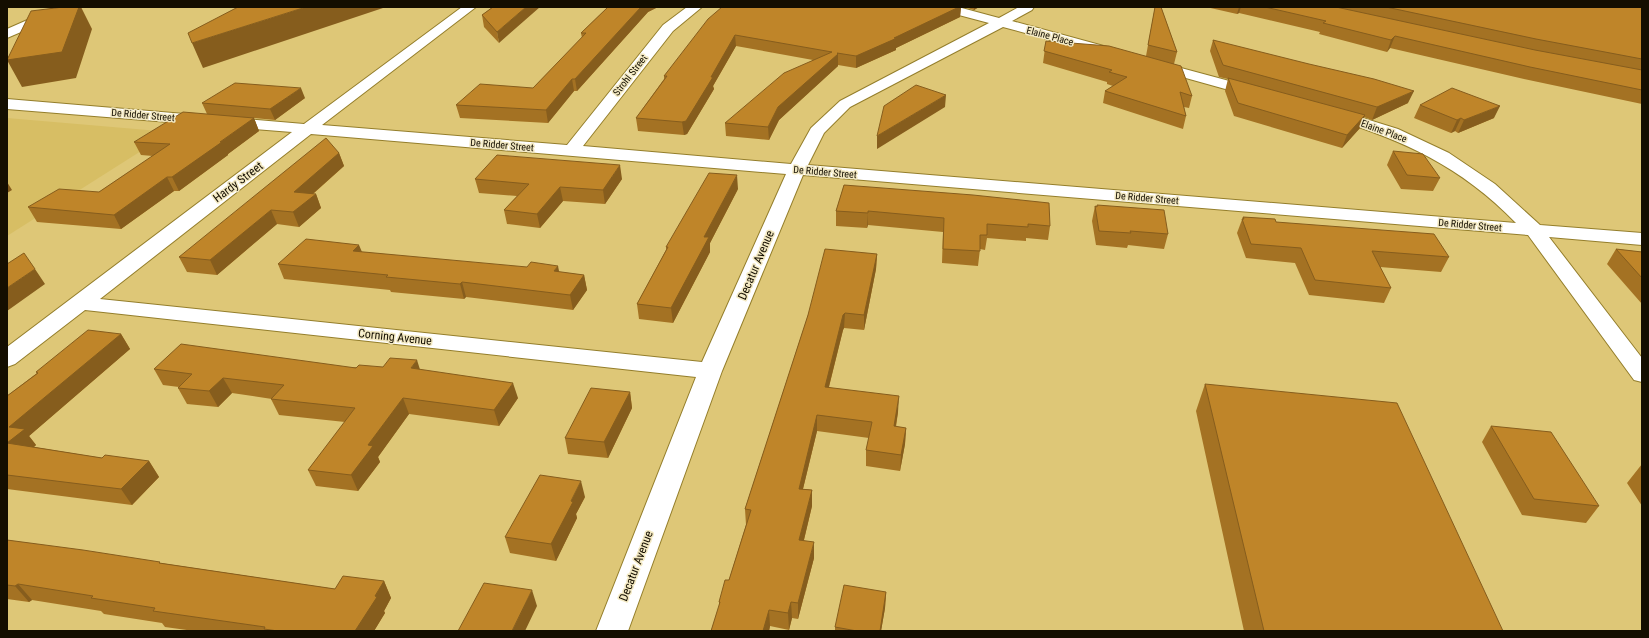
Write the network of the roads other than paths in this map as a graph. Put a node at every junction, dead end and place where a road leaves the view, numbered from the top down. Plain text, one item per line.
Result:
1 (68, 7) edge
2 (470, 7) edge
3 (696, 7) edge
4 (944, 7) edge
5 (1028, 7) edge
6 (1002, 22) junction
7 (7, 34) edge
8 (1266, 95) edge
9 (7, 104) edge
10 (1318, 110) edge
11 (307, 129) junction
12 (570, 151) junction
13 (797, 169) junction
14 (1534, 230) junction
15 (1642, 239) edge
16 (80, 303) junction
17 (7, 359) edge
18 (710, 371) junction
19 (1642, 374) edge
20 (612, 631) edge

1 - 7 street
2 - 11 street, Hardy Street
3 - 12 street, Strohl Street
4 - 6 street, Elaine Place
5 - 6 street, Decatur Avenue
6 - 8 street, Elaine Place
6 - 13 street, Decatur Avenue
9 - 11 street, De Ridder Street
10 - 14 street, Elaine Place
11 - 12 street, De Ridder Street
11 - 16 street, Hardy Street
12 - 13 street, De Ridder Street
13 - 14 street, De Ridder Street
13 - 18 street, Decatur Avenue
14 - 15 street, De Ridder Street
14 - 19 street, Elaine Place
16 - 17 street, Hardy Street
16 - 18 street, Corning Avenue
18 - 20 street, Decatur Avenue

